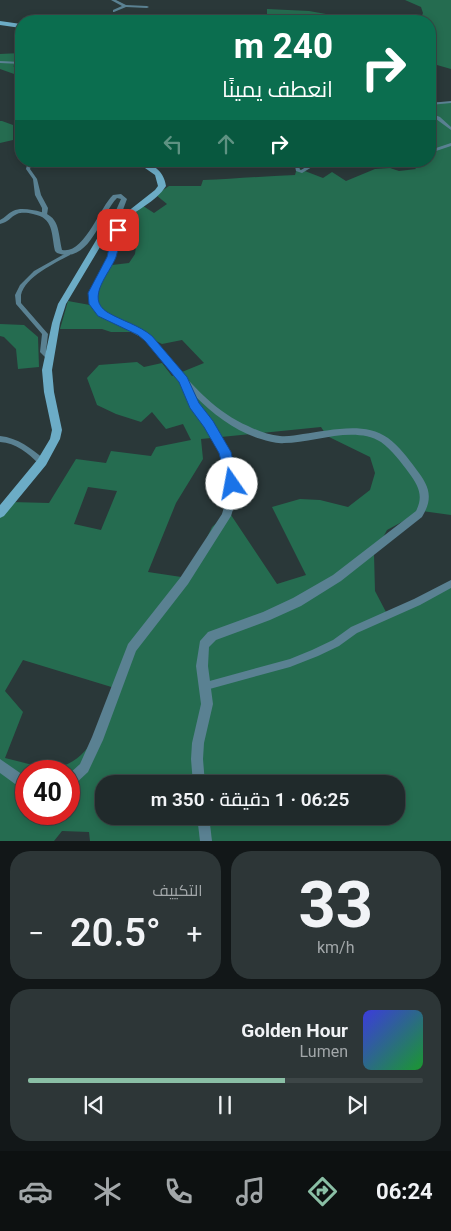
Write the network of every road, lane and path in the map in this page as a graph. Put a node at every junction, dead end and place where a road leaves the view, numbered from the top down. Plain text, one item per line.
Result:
1 (114, 0) edge
2 (125, 6) junction
3 (147, 8) dead end
4 (114, 11) dead end
5 (0, 23) edge
6 (15, 25) edge
7 (0, 62) edge
8 (15, 63) edge
9 (451, 102) edge
10 (436, 103) edge
11 (436, 117) edge
12 (451, 129) edge
13 (451, 144) edge
14 (436, 150) edge
15 (29, 167) edge
16 (148, 167) edge
17 (297, 167) edge
18 (309, 167) edge
19 (45, 214) junction
20 (0, 222) edge
21 (118, 224) junction
22 (68, 254) junction
23 (49, 357) junction
24 (183, 380) junction
25 (0, 438) edge
26 (42, 462) junction
27 (0, 513) edge
28 (451, 584) edge
29 (206, 686) junction
30 (0, 765) edge
31 (80, 772) edge
32 (198, 775) edge
33 (15, 776) edge
34 (203, 825) edge
35 (206, 841) edge

1 - 2 street
2 - 3 street
2 - 4 street
5 - 6 main road
7 - 8 street
9 - 10 street
11 - 12 street
13 - 14 street
15 - 19 street
16 - 21 main road
17 - 18 street
19 - 20 street
19 - 22 street
21 - 22 street
21 - 23 main road
21 - 24 street
22 - 23 street
23 - 26 main road
24 - 29 street
24 - 31 street
25 - 26 street
26 - 27 main road
28 - 29 street
29 - 32 street
30 - 33 street
34 - 35 street

